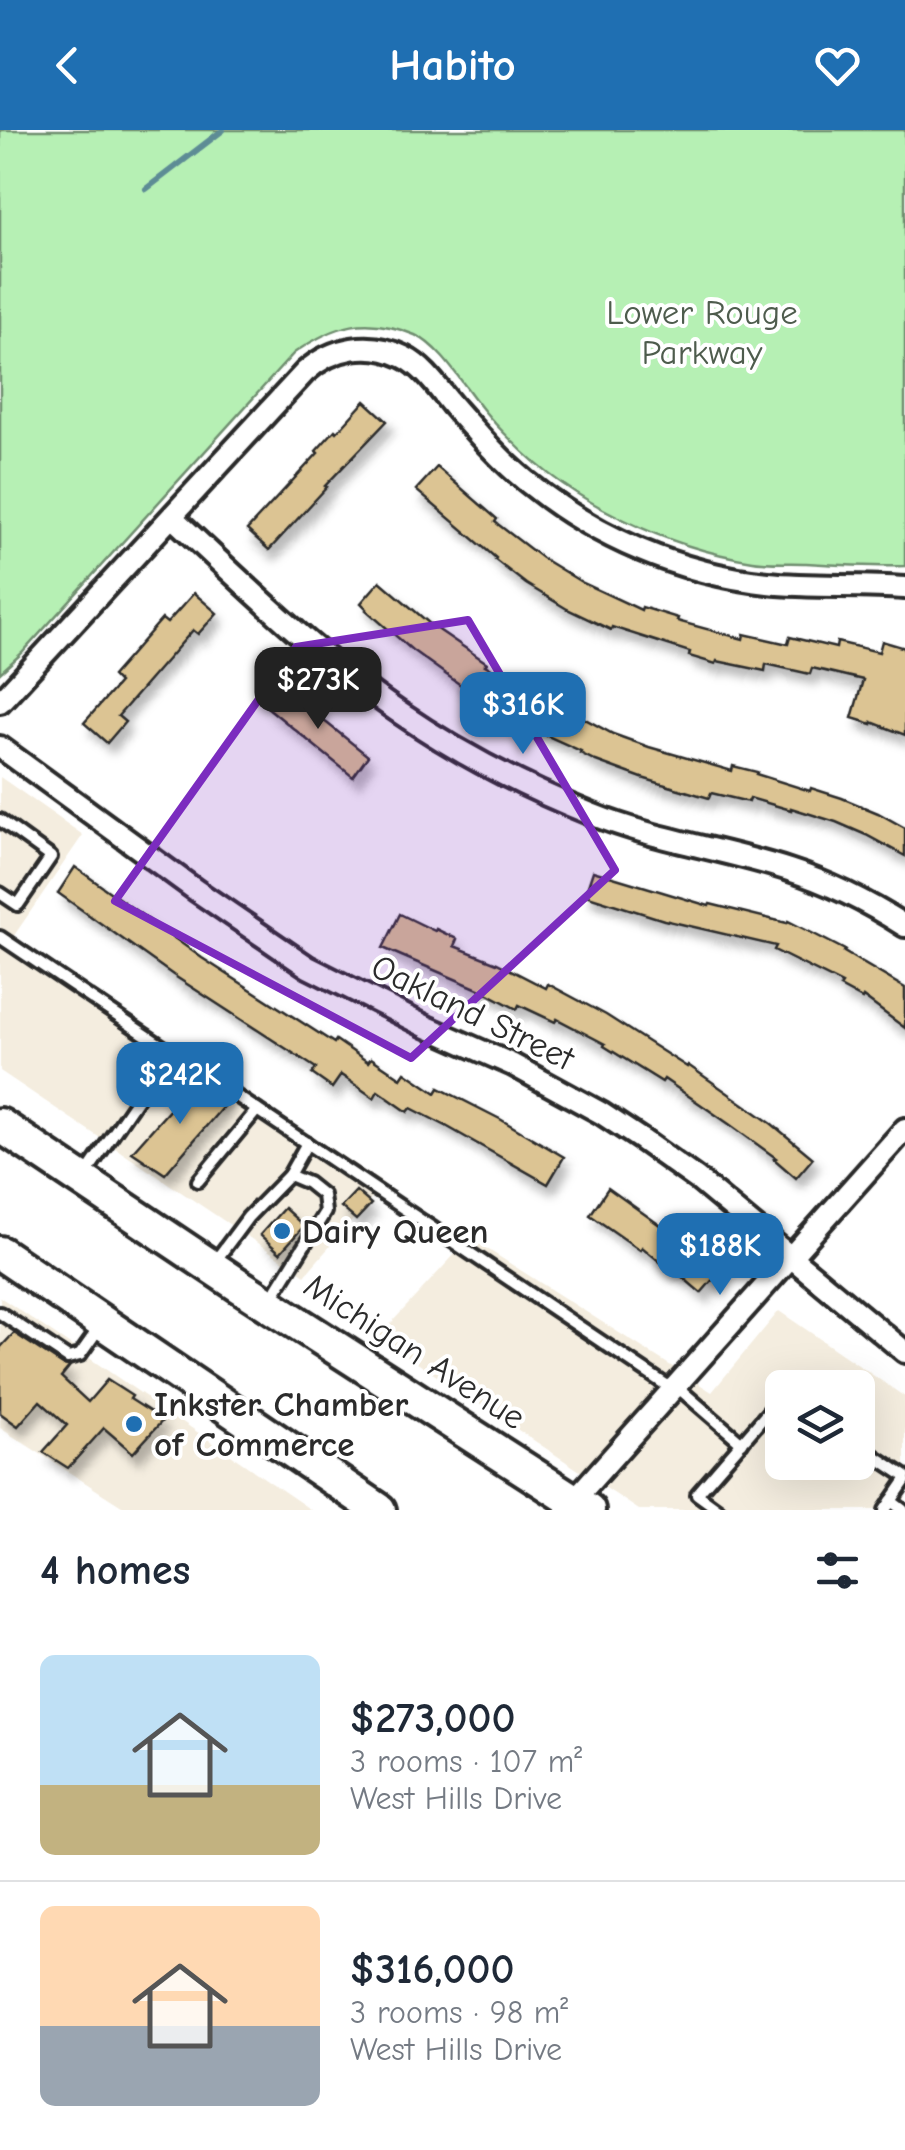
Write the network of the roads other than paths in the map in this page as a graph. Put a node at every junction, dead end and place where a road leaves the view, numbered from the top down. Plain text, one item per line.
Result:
1 (172, 518) junction
2 (905, 588) edge
3 (0, 702) edge
4 (0, 746) edge
5 (0, 820) edge
6 (0, 893) edge
7 (905, 926) edge
8 (0, 937) edge
9 (170, 1051) junction
10 (257, 1110) junction
11 (0, 1125) edge
12 (905, 1129) edge
13 (307, 1143) junction
14 (289, 1175) junction
15 (82, 1180) junction
16 (198, 1181) dead end
17 (790, 1257) junction
18 (2, 1258) edge
19 (211, 1266) junction
20 (268, 1304) junction
21 (0, 1314) edge
22 (102, 1323) junction
23 (905, 1352) edge
24 (674, 1387) junction
25 (765, 1416) edge
26 (742, 1442) junction
27 (875, 1457) edge
28 (905, 1478) edge
29 (363, 1505) edge
30 (888, 1506) edge
31 (575, 1507) edge
32 (719, 1510) edge
33 (904, 1510) edge

1 - 2 street
1 - 3 street
1 - 7 street
4 - 17 street, Oakland Street
5 - 6 lane
8 - 9 lane
9 - 10 lane
9 - 15 lane
10 - 13 lane
10 - 16 lane
11 - 15 main road, Michigan Avenue
12 - 17 street
13 - 14 lane
13 - 24 lane
14 - 19 lane
14 - 20 lane
15 - 19 main road, Michigan Avenue
17 - 23 street, Oakland Street
17 - 24 street
18 - 22 main road
19 - 20 main road, Michigan Avenue
20 - 31 main road, Michigan Avenue
21 - 22 lane
22 - 29 main road
24 - 26 lane
24 - 31 street
25 - 26 lane
26 - 32 lane
27 - 28 lane
28 - 30 lane
30 - 33 lane

